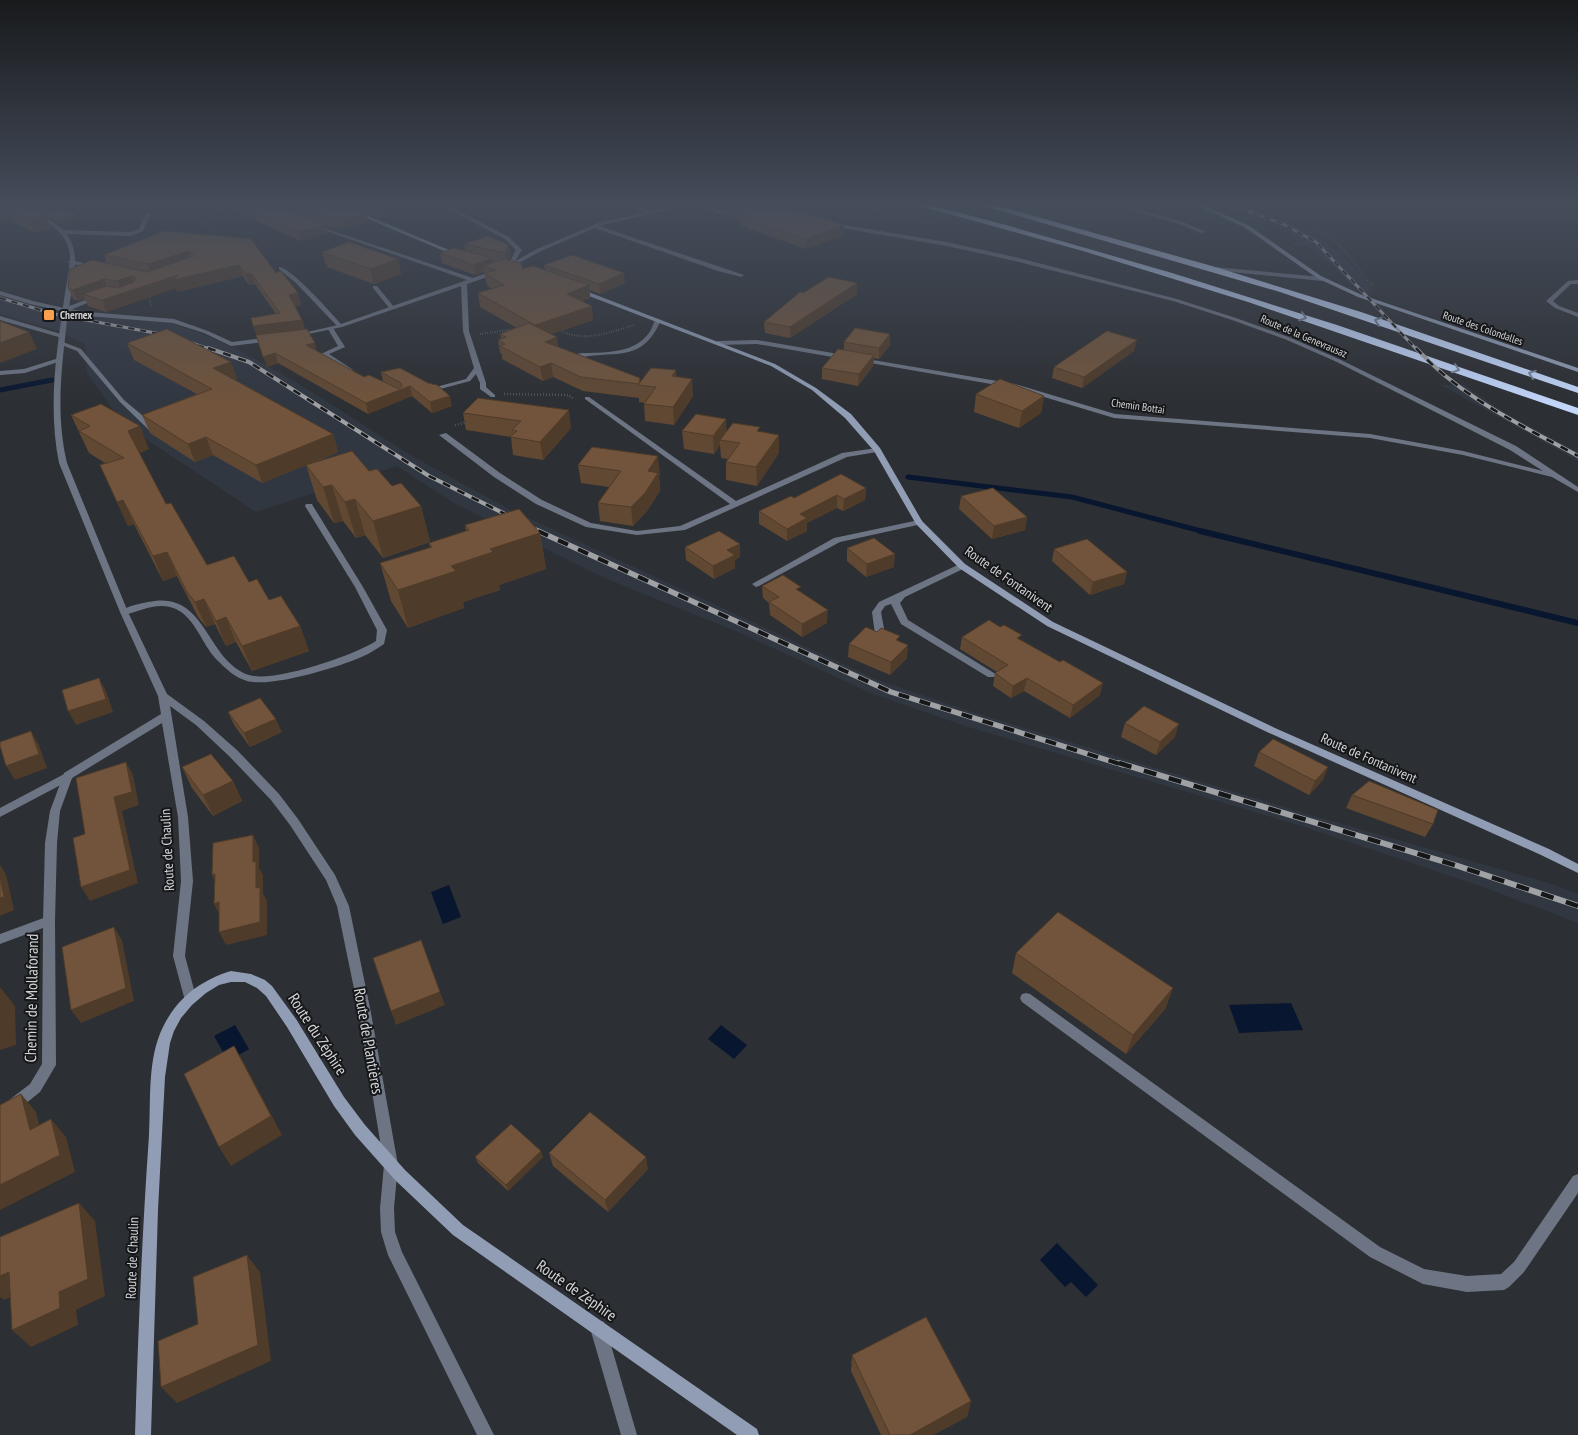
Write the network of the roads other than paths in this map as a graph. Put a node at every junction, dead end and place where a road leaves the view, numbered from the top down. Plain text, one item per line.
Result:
1 (70, 272) edge
2 (286, 272) edge
3 (451, 272) edge
4 (495, 272) edge
5 (730, 272) edge
6 (1066, 272) edge
7 (1159, 272) edge
8 (1222, 272) edge
9 (1245, 272) edge
10 (1312, 272) edge
11 (741, 274) dead end
12 (1322, 279) junction
13 (474, 280) junction
14 (1578, 282) edge
15 (464, 284) junction
16 (568, 286) edge
17 (375, 287) dead end
18 (0, 292) edge
19 (102, 296) edge
20 (392, 308) junction
21 (66, 310) junction
22 (1578, 315) edge
23 (0, 318) edge
24 (654, 319) junction
25 (340, 326) junction
26 (331, 329) junction
27 (62, 340) junction
28 (718, 343) junction
29 (571, 359) edge
30 (59, 360) junction
31 (477, 368) junction
32 (1578, 370) edge
33 (25, 371) junction
34 (0, 373) edge
35 (356, 374) edge
36 (0, 380) edge
37 (418, 380) edge
38 (1578, 390) edge
39 (494, 396) road end
40 (587, 398) road end
41 (1578, 412) edge
42 (152, 428) edge
43 (443, 435) road end
44 (877, 450) junction
45 (1558, 477) junction
46 (1578, 490) edge
47 (734, 503) junction
48 (309, 506) dead end
49 (919, 522) junction
50 (962, 566) junction
51 (756, 584) dead end
52 (902, 595) junction
53 (124, 612) junction
54 (880, 634) edge
55 (991, 674) dead end
56 (163, 696) junction
57 (166, 716) junction
58 (68, 776) junction
59 (0, 813) edge
60 (1578, 870) edge
61 (49, 922) junction
62 (0, 939) edge
63 (190, 997) junction
64 (1026, 998) dead end
65 (0, 1115) edge
66 (391, 1165) junction
67 (1578, 1181) edge
68 (598, 1328) junction
69 (143, 1435) edge
70 (486, 1435) edge
71 (629, 1435) edge
72 (751, 1435) edge

1 - 21 street, Route de Chaulin
2 - 25 street
3 - 13 street
4 - 13 street
5 - 11 street
6 - 45 street, Route de la Genevrausaz
7 -> 41 highway
38 -> 8 highway
9 - 12 street
10 - 12 street, Route des Colondalles
12 - 32 street, Route des Colondalles
13 - 15 street
14 - 22 street
15 - 20 street
15 - 31 street
16 - 24 street, Route de Fontanivent
17 - 20 street
18 - 21 street
19 - 21 street
20 - 25 street
21 - 26 street
21 - 27 street, Route de Chaulin
23 - 27 street
24 - 28 street, Route de Fontanivent
24 - 29 street
25 - 26 street
26 - 35 street
27 - 30 street, Route de Chaulin
27 - 42 street
28 - 44 street, Route de Fontanivent
28 - 45 street, Chemin Bottai
30 - 33 street
30 - 53 street, Route de Chaulin
31 - 37 street
31 - 39 street
33 - 34 street
33 - 36 street
40 - 47 street
43 - 47 street
44 - 47 street
44 - 49 street, Route de Fontanivent
45 - 46 street, Route de la Genevrausaz
48 - 53 street
49 - 50 street, Route de Fontanivent
49 - 51 street
50 - 52 street
50 - 60 street, Route de Fontanivent
52 - 54 street
52 - 55 street
53 - 56 street, Route de Chaulin
56 - 57 street, Route de Chaulin
56 - 66 street, Route de Plantières
57 - 58 street
57 - 63 street, Route de Chaulin
58 - 59 street
58 - 61 street, Chemin de Mollaforand
61 - 62 street, Chemin de Mollaforand
61 - 65 street, Chemin de Mollaforand
63 - 66 street, Route du Zéphire
63 - 69 street, Route de Chaulin
64 - 67 street
66 - 68 street, Route de Zéphire
66 - 70 street, Route de Plantières
68 - 71 street
68 - 72 street, Route de Zéphire

